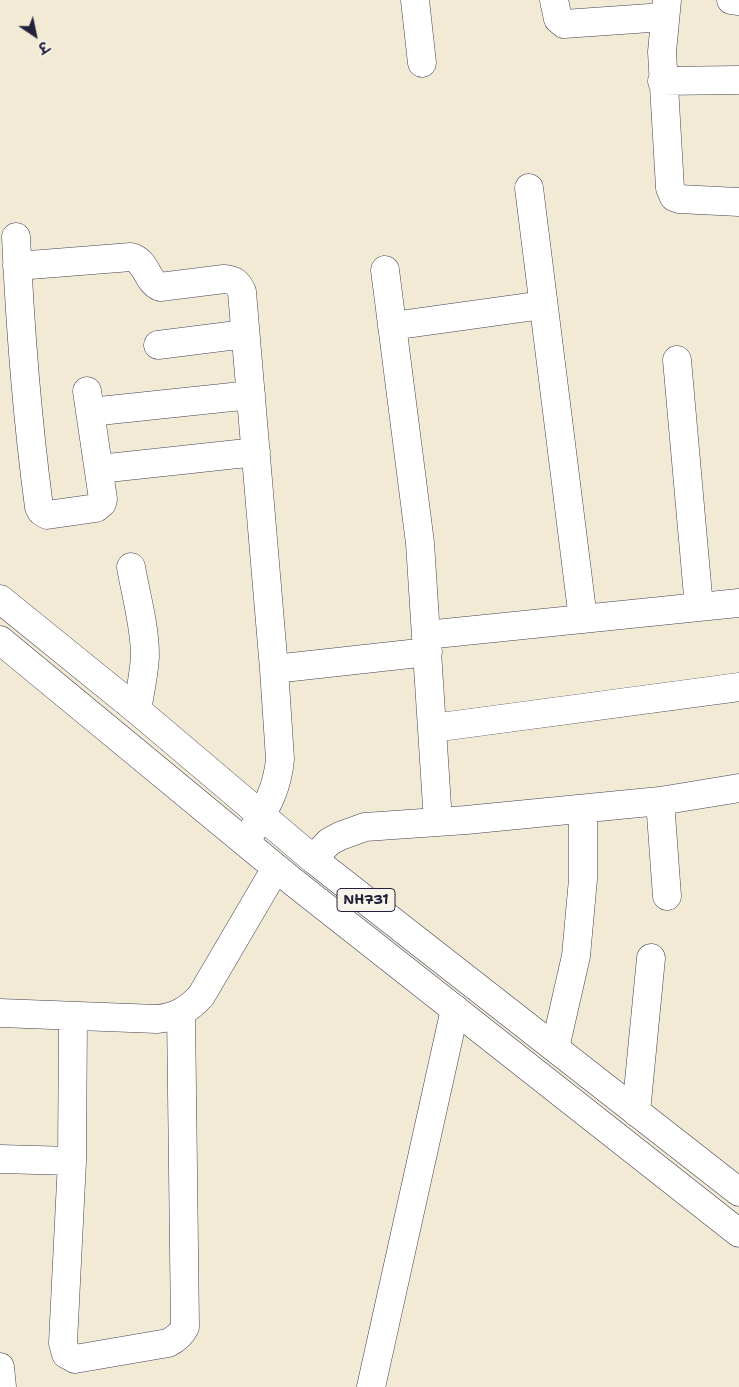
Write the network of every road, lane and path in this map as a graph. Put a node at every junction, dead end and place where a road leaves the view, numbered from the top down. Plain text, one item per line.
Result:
1 (415, 0) edge
2 (554, 0) edge
3 (731, 0) edge
4 (739, 1) edge
5 (666, 8) edge
6 (422, 63) dead end
7 (739, 80) edge
8 (662, 81) junction
9 (529, 188) dead end
10 (739, 202) edge
11 (16, 237) dead end
12 (17, 266) junction
13 (385, 270) dead end
14 (543, 305) junction
15 (392, 326) junction
16 (245, 334) junction
17 (158, 345) dead end
18 (677, 360) dead end
19 (251, 395) junction
20 (256, 452) junction
21 (99, 469) junction
22 (131, 567) dead end
23 (0, 599) edge
24 (739, 603) edge
25 (698, 607) junction
26 (583, 619) junction
27 (427, 644) junction
28 (3, 648) edge
29 (274, 669) junction
30 (739, 687) edge
31 (137, 710) junction
32 (433, 728) junction
33 (739, 788) edge
34 (660, 801) junction
35 (583, 809) junction
36 (261, 815) junction
37 (438, 822) junction
38 (246, 842) junction
39 (313, 859) junction
40 (276, 868) junction
41 (667, 896) dead end
42 (651, 958) dead end
43 (455, 1009) junction
44 (0, 1013) edge
45 (181, 1013) junction
46 (73, 1016) junction
47 (555, 1048) junction
48 (636, 1112) junction
49 (0, 1159) edge
50 (72, 1162) junction
51 (739, 1192) edge
52 (739, 1233) edge
53 (0, 1366) edge
54 (2, 1387) edge
55 (371, 1387) edge

1 - 6 main road
2 - 5 main road
3 - 4 main road
5 - 8 main road
7 - 8 main road
8 - 10 main road
9 - 14 main road
11 - 12 main road
12 - 16 main road
12 - 21 main road
13 - 15 main road
14 - 15 main road
14 - 26 main road
15 - 27 main road
16 - 17 main road
16 - 19 main road
18 - 25 main road
19 - 20 main road
19 - 21 main road
20 - 21 main road
20 - 29 main road
22 - 31 main road
23 - 31 main road, NH731
24 - 25 main road
25 - 26 main road
26 - 27 main road
27 - 29 main road
27 - 32 main road
28 - 38 main road, NH731
29 - 36 main road
30 - 32 main road
31 - 36 main road, NH731
32 - 37 main road
33 - 34 main road
34 - 35 main road
34 - 41 main road
35 - 37 main road
35 - 47 main road
36 - 38 main road
36 - 39 main road, NH731
37 - 39 main road
38 - 40 main road, NH731
39 - 47 main road, NH731
40 - 43 main road, NH731
40 - 45 main road
42 - 48 main road
43 - 52 main road, NH731
43 - 55 main road
44 - 46 main road
45 - 46 main road
45 - 50 main road
46 - 50 main road
47 - 48 main road, NH731
48 - 51 main road, NH731
49 - 50 main road
53 - 54 main road

